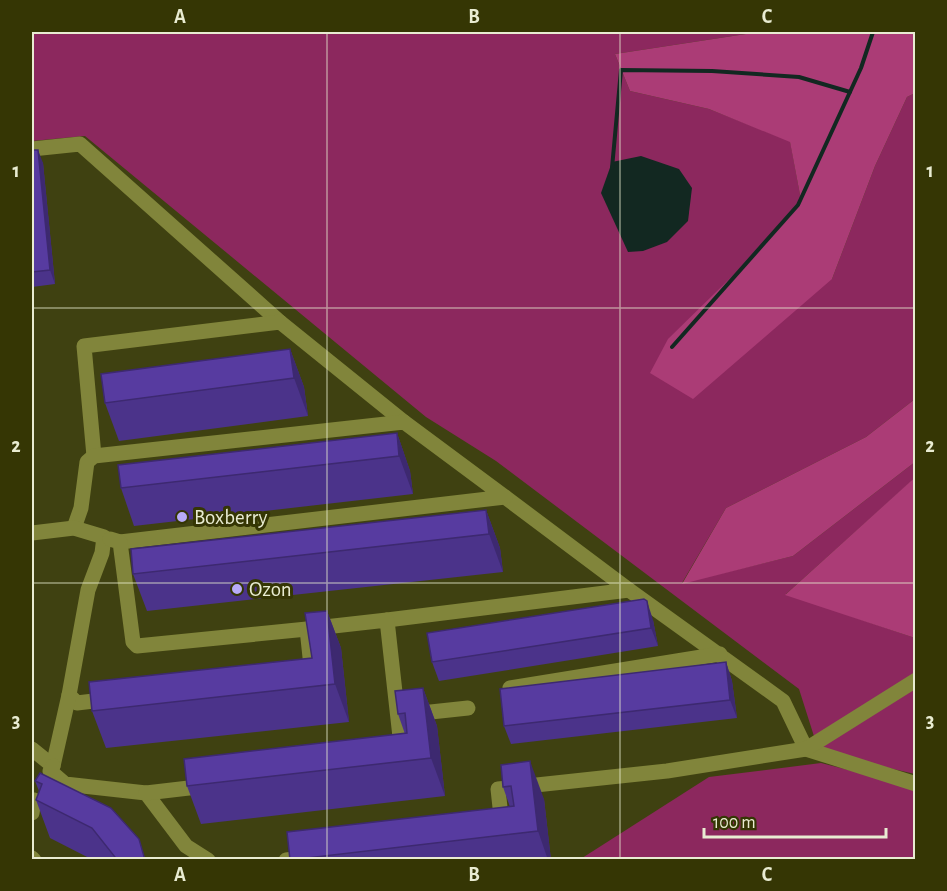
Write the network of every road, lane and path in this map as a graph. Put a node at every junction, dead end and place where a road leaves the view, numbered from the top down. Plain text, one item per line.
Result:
1 (32, 149) edge
2 (280, 322) junction
3 (404, 422) junction
4 (94, 456) junction
5 (505, 497) junction
6 (74, 528) junction
7 (32, 533) edge
8 (104, 537) junction
9 (120, 542) junction
10 (629, 590) junction
11 (387, 620) junction
12 (307, 629) junction
13 (720, 654) junction
14 (300, 678) edge
15 (915, 680) edge
16 (510, 688) edge
17 (69, 695) junction
18 (124, 697) edge
19 (468, 708) dead end
20 (397, 716) junction
21 (32, 749) edge
22 (806, 749) junction
23 (53, 766) junction
24 (391, 766) edge
25 (915, 784) edge
26 (219, 785) edge
27 (146, 793) junction
28 (492, 837) edge
29 (320, 856) edge
30 (208, 860) edge
31 (286, 860) edge

1 - 2 lane
2 - 3 lane
2 - 4 lane
3 - 4 lane
3 - 5 lane
4 - 6 lane
5 - 9 lane
5 - 10 lane
6 - 7 lane
6 - 8 lane
8 - 9 lane
8 - 17 lane
9 - 12 lane
10 - 11 lane
10 - 13 lane
11 - 12 lane
11 - 20 lane
12 - 14 lane
13 - 16 lane
13 - 22 lane
15 - 22 lane
17 - 18 lane
17 - 23 lane
19 - 20 lane
20 - 24 lane
21 - 23 lane
22 - 25 lane
22 - 28 lane
23 - 27 lane
26 - 27 lane
27 - 30 lane
29 - 31 lane

